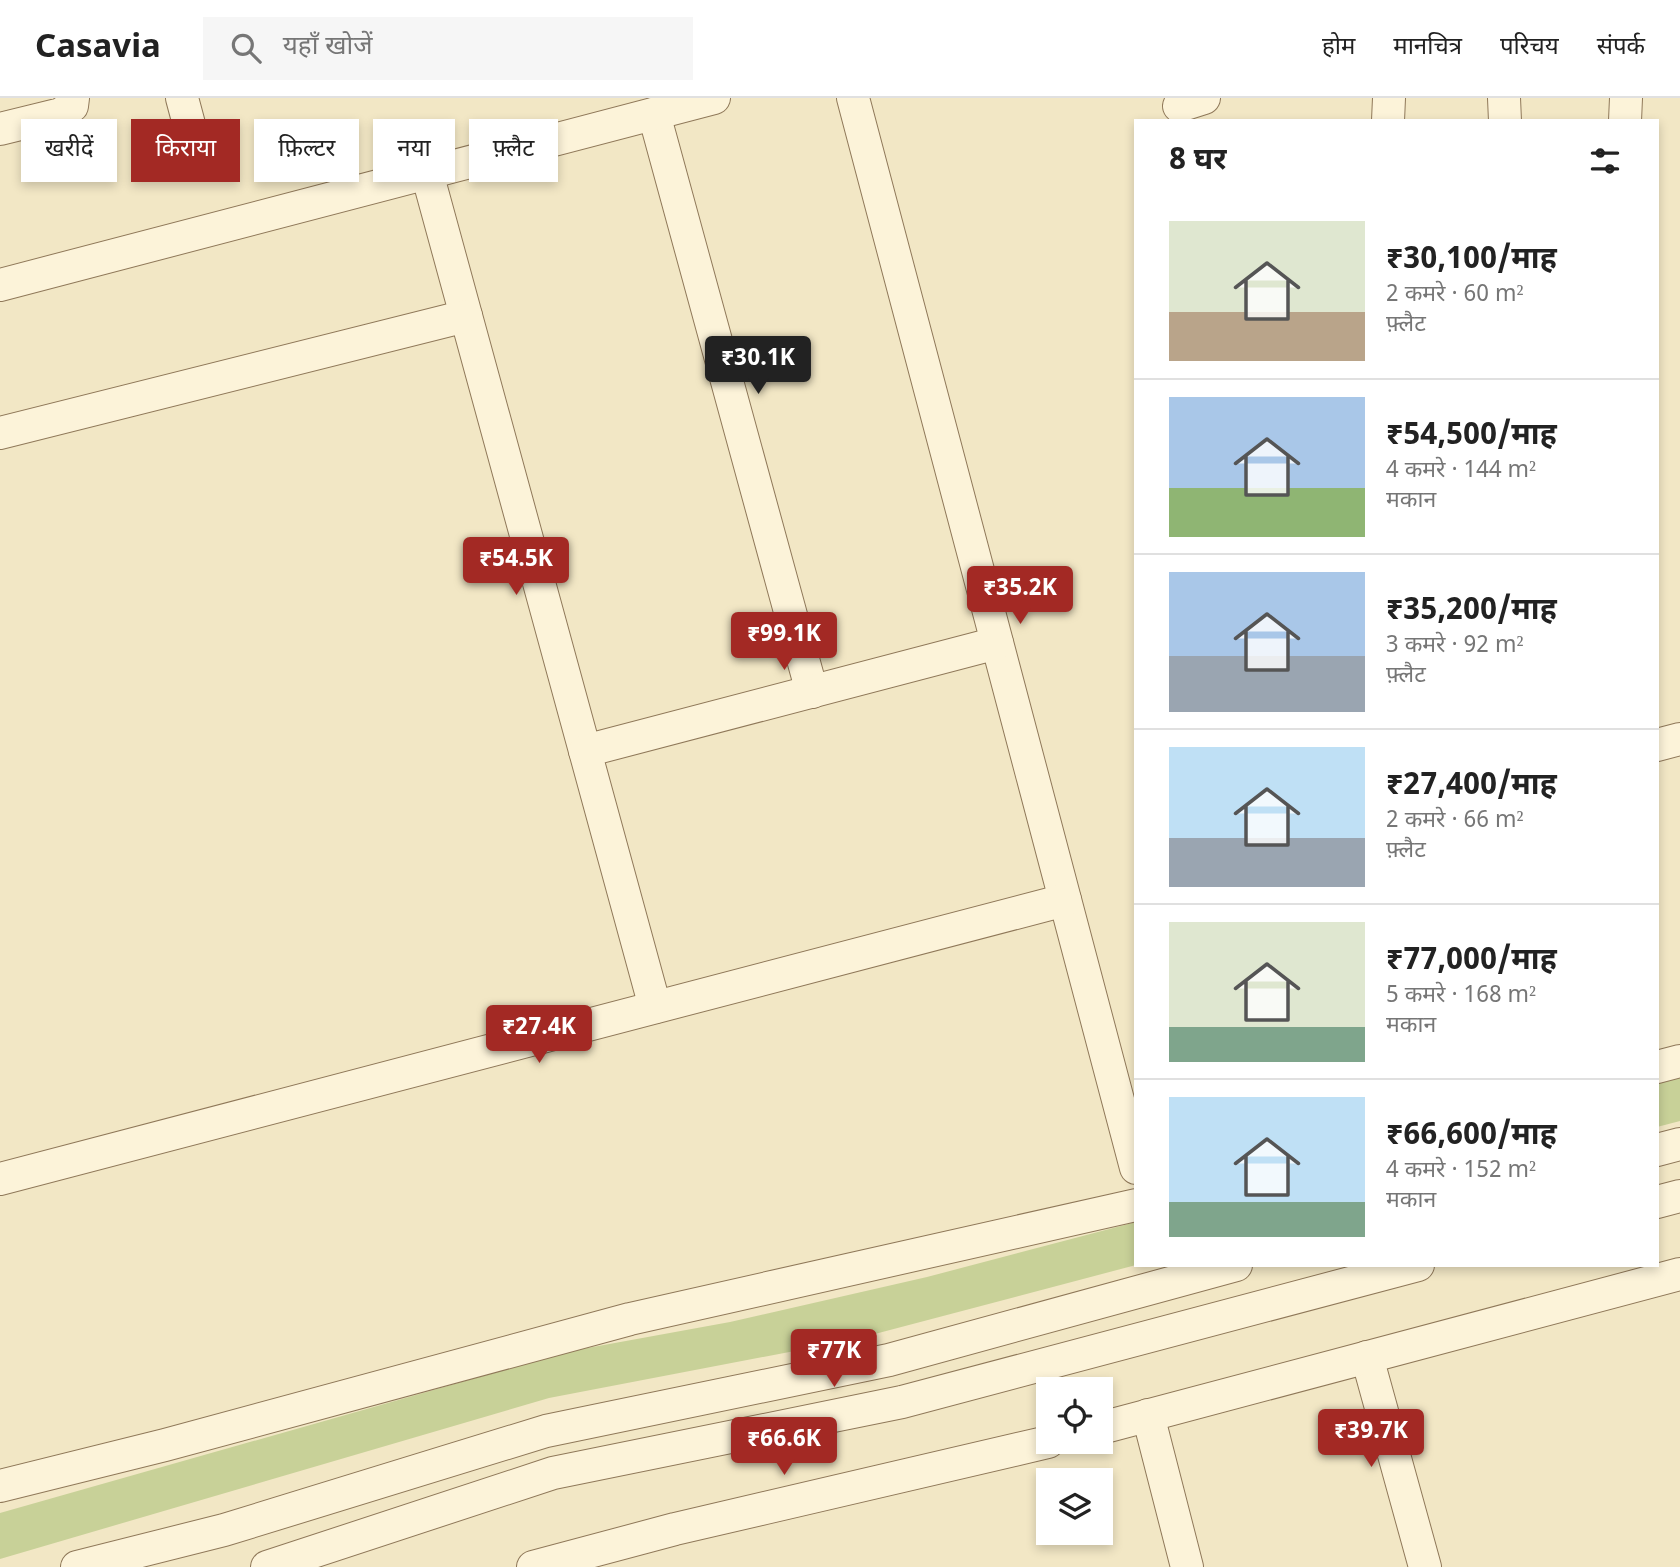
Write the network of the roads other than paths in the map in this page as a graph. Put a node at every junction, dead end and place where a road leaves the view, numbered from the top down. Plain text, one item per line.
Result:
1 (74, 98) edge
2 (182, 98) edge
3 (715, 98) edge
4 (853, 98) edge
5 (1389, 98) edge
6 (1504, 98) edge
7 (1626, 98) edge
8 (654, 114) junction
9 (188, 119) edge
10 (1388, 119) edge
11 (1504, 119) edge
12 (1625, 119) edge
13 (0, 130) edge
14 (455, 166) edge
15 (393, 182) edge
16 (429, 182) edge
17 (0, 285) edge
18 (466, 316) junction
19 (0, 433) edge
20 (997, 643) junction
21 (812, 692) junction
22 (1680, 739) edge
23 (1659, 744) edge
24 (585, 751) junction
25 (1065, 900) junction
26 (655, 1007) junction
27 (1680, 1061) edge
28 (1659, 1066) edge
29 (1680, 1144) edge
30 (1659, 1149) edge
31 (1134, 1160) edge
32 (0, 1179) edge
33 (1680, 1196) edge
34 (1659, 1201) edge
35 (1134, 1205) edge
36 (1229, 1267) edge
37 (1410, 1267) edge
38 (1680, 1274) edge
39 (1367, 1357) junction
40 (1149, 1415) junction
41 (1113, 1424) edge
42 (1036, 1445) edge
43 (0, 1486) edge
44 (257, 1519) junction
45 (347, 1554) edge
46 (269, 1566) edge
47 (77, 1567) edge
48 (533, 1567) edge
49 (1188, 1567) edge
50 (1425, 1567) edge

1 - 13 street
2 - 9 street
3 - 8 street
4 - 20 street
5 - 10 street
6 - 11 street
7 - 12 street
8 - 14 street
8 - 21 street
15 - 17 street
16 - 18 street
18 - 19 street
18 - 24 street
20 - 21 street
20 - 25 street
21 - 24 street
22 - 23 street
24 - 26 street
25 - 26 street
25 - 31 street
26 - 32 street
27 - 28 street
29 - 30 street
33 - 34 street
35 - 43 street
36 - 44 street
37 - 45 street
38 - 39 street
39 - 40 street
39 - 50 street
40 - 41 street
40 - 49 street
42 - 48 street
44 - 46 street
44 - 47 street
45 - 46 street

